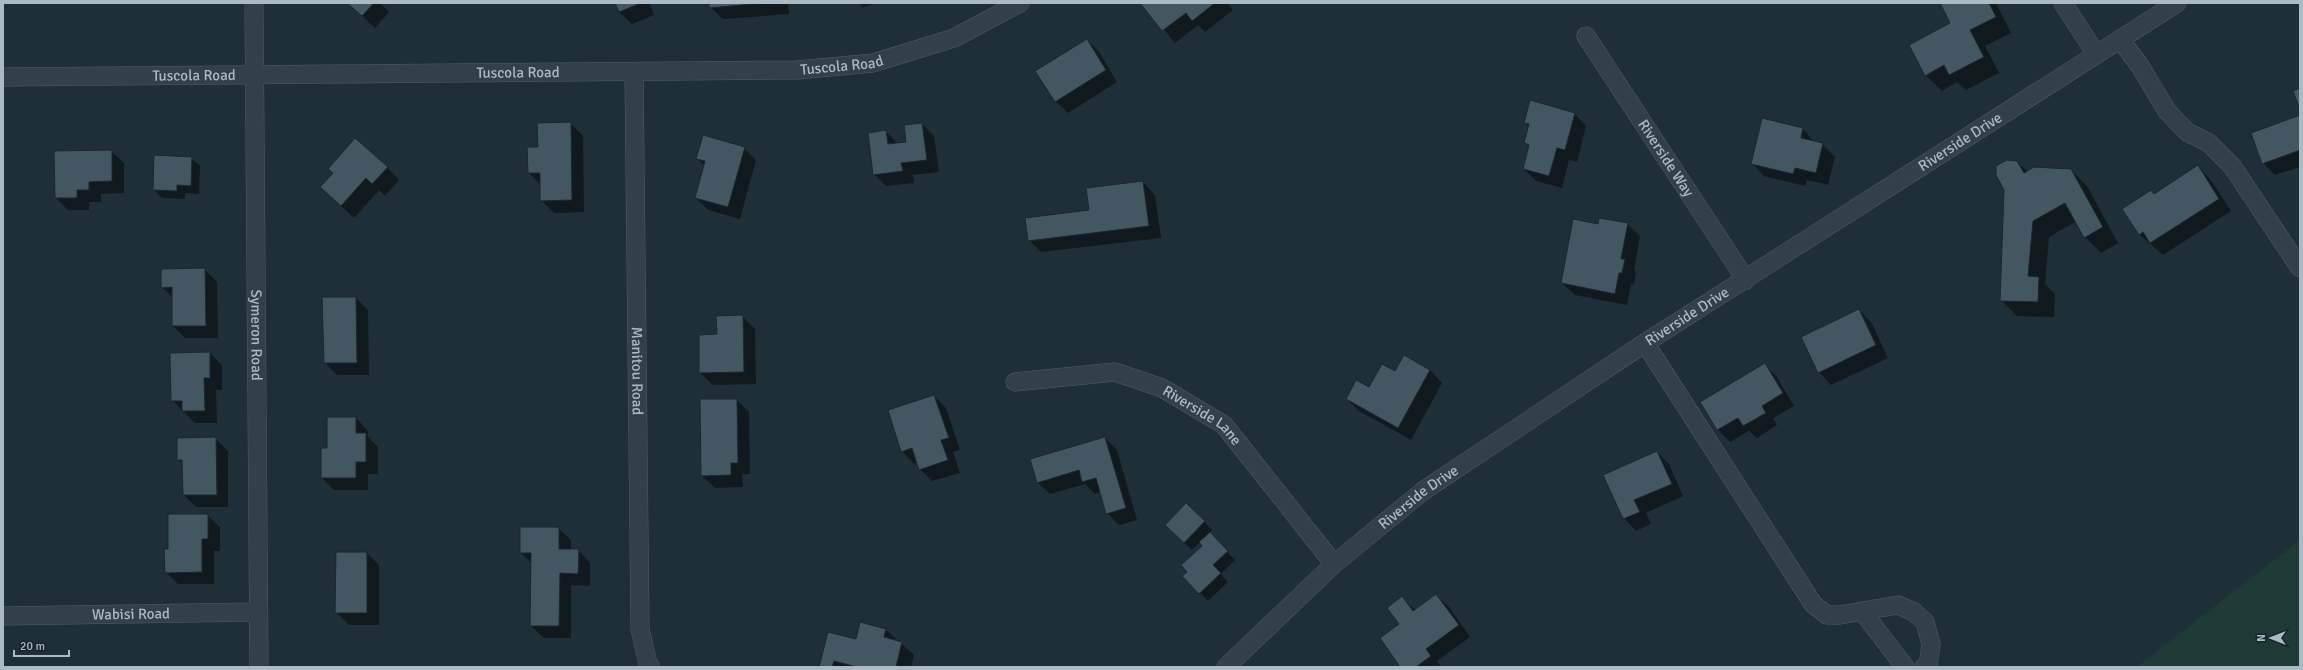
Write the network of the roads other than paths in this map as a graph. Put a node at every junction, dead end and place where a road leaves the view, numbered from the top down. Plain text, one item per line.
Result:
1 (254, 3) edge
2 (1020, 3) edge
3 (2063, 3) edge
4 (2177, 3) edge
5 (1586, 36) dead end
6 (2120, 39) junction
7 (2096, 54) junction
8 (634, 72) junction
9 (255, 76) junction
10 (3, 77) edge
11 (2300, 268) edge
12 (1746, 280) junction
13 (1645, 343) junction
14 (1015, 382) dead end
15 (1334, 564) junction
16 (1862, 611) junction
17 (258, 612) junction
18 (3, 616) edge
19 (259, 667) edge
20 (651, 667) edge
21 (1226, 667) edge
22 (1905, 667) edge
23 (1924, 667) edge

1 - 9 street, Symeron Road
2 - 8 street, Tuscola Road
3 - 7 street
4 - 6 street, Riverside Drive
5 - 12 street, Riverside Way
6 - 7 street, Riverside Drive
6 - 11 street
7 - 12 street, Riverside Drive
8 - 9 street, Tuscola Road
8 - 20 street, Manitou Road
9 - 10 street, Tuscola Road
9 - 17 street, Symeron Road
12 - 13 street, Riverside Drive
13 - 15 street, Riverside Drive
13 - 16 street
14 - 15 street, Riverside Lane
15 - 21 street, Riverside Drive
16 - 22 street
16 - 23 street
17 - 18 street, Wabisi Road
17 - 19 street, Symeron Road

